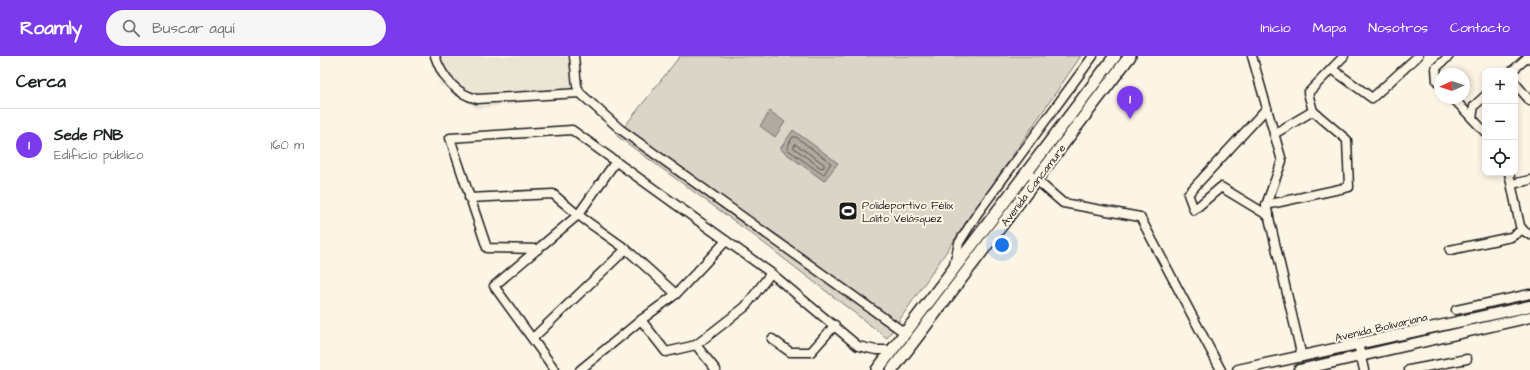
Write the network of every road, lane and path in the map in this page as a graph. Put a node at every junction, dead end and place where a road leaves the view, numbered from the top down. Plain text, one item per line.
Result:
1 (435, 56) edge
2 (574, 56) edge
3 (1093, 56) edge
4 (1115, 56) edge
5 (1253, 56) edge
6 (1344, 56) edge
7 (1418, 56) edge
8 (1449, 56) edge
9 (1529, 56) edge
10 (1128, 57) edge
11 (1436, 68) edge
12 (1515, 68) edge
13 (1332, 69) junction
14 (1518, 87) edge
15 (580, 93) junction
16 (1482, 99) edge
17 (1530, 101) edge
18 (1461, 106) joint
19 (1474, 106) junction
20 (1267, 108) junction
21 (1313, 111) junction
22 (1472, 118) junction
23 (1482, 129) edge
24 (1274, 134) junction
25 (616, 162) junction
26 (1027, 172) junction
27 (1510, 176) edge
28 (1036, 180) junction
29 (1530, 180) edge
30 (1512, 184) junction
31 (469, 198) junction
32 (1266, 205) junction
33 (578, 215) junction
34 (1269, 216) junction
35 (1522, 230) junction
36 (1530, 235) edge
37 (726, 241) junction
38 (538, 249) junction
39 (626, 249) junction
40 (1450, 250) dead end
41 (952, 271) junction
42 (771, 273) junction
43 (936, 292) junction
44 (676, 294) junction
45 (1530, 294) edge
46 (945, 300) junction
47 (1530, 306) edge
48 (1456, 310) dead end
49 (1530, 317) edge
50 (641, 320) junction
51 (835, 325) junction
52 (905, 333) junction
53 (533, 338) junction
54 (772, 339) dead end
55 (1358, 344) junction
56 (696, 345) junction
57 (892, 350) junction
58 (1361, 356) junction
59 (1302, 357) junction
60 (1467, 358) dead end
61 (555, 370) edge
62 (580, 370) edge
63 (716, 370) edge
64 (877, 370) edge
65 (892, 370) edge
66 (1220, 370) edge
67 (1238, 370) edge
68 (1299, 370) edge
69 (1364, 370) edge
70 (1410, 370) edge

1 - 15 street
2 - 15 street
3 - 41 street
4 - 26 main road, Avenida Cancamure
5 - 20 street
6 - 13 street
7 - 13 street
8 - 11 street
9 - 12 street
10 - 28 main road, Avenida Cancamure
13 - 21 street
14 - 17 street
15 - 52 street
16 - 19 street
18 - 19 street
18 - 22 street
19 - 22 street
20 - 24 street
20 - 34 street
21 - 24 street
21 - 32 street
22 - 23 street
24 - 32 street
25 - 31 street
25 - 33 street
25 - 37 street
26 - 28 street
26 - 41 main road, Avenida Cancamure
27 - 30 street
28 - 46 main road, Avenida Cancamure
28 - 66 street
29 - 30 street
30 - 35 street
31 - 33 street
31 - 38 street
32 - 34 street
33 - 38 street
33 - 39 street
34 - 59 street
35 - 36 street
35 - 40 street
37 - 42 street
37 - 44 street
38 - 53 street
39 - 44 street
39 - 53 street
41 - 43 main road, Avenida Cancamure
42 - 51 street
42 - 56 street
43 - 46 street
43 - 52 main road, Avenida Cancamure
44 - 50 street
45 - 48 street
46 - 65 main road, Avenida Cancamure
47 - 55 street, Avenida Bolivariana
49 - 58 street
50 - 56 street
50 - 62 street
51 - 54 street
51 - 57 street
52 - 57 main road, Avenida Cancamure
53 - 61 street
55 - 58 street
55 - 59 street, Avenida Bolivariana
56 - 63 street
57 - 64 main road, Avenida Cancamure
58 - 68 street
58 - 69 street
59 - 67 street, Avenida Bolivariana
60 - 70 street

